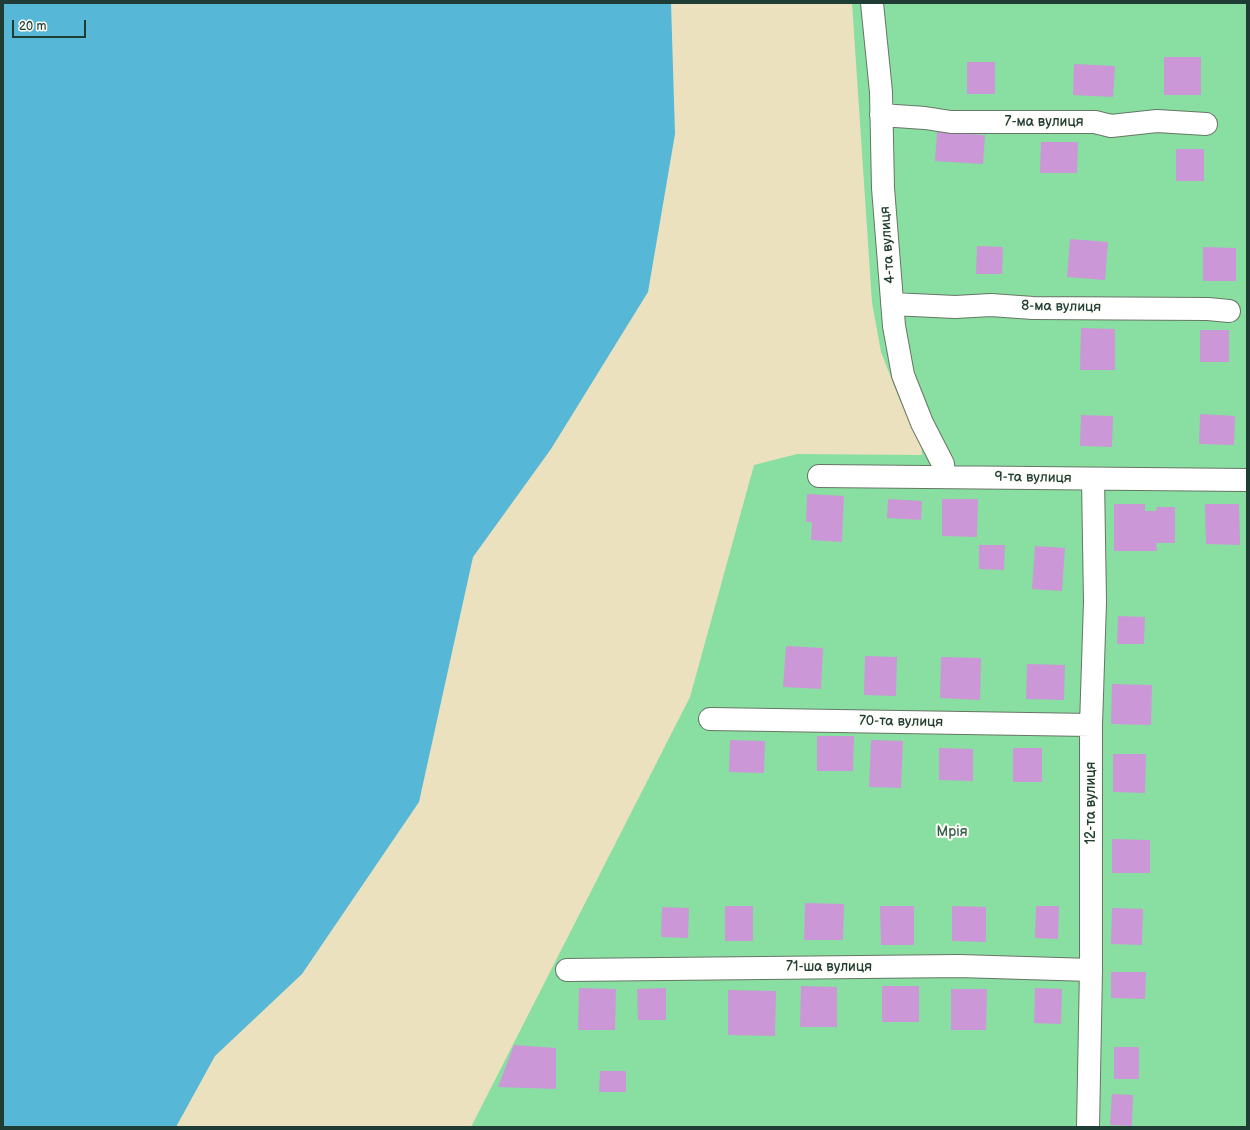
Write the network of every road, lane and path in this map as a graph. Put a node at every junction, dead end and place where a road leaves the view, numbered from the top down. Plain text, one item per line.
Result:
1 (872, 3) edge
2 (881, 115) junction
3 (1206, 124) dead end
4 (892, 304) junction
5 (1229, 311) dead end
6 (819, 476) dead end
7 (944, 477) junction
8 (1093, 479) junction
9 (1247, 480) edge
10 (710, 719) dead end
11 (1092, 725) junction
12 (567, 970) dead end
13 (1091, 970) junction
14 (1088, 1127) edge

1 - 2 street, 4-та вулиця
2 - 3 street, 7-ма вулиця
2 - 4 street, 4-та вулиця
4 - 5 street, 8-ма вулиця
4 - 7 street, 4-та вулиця
6 - 7 street, 9-та вулиця
7 - 8 street, 9-та вулиця
8 - 9 street, 9-та вулиця
8 - 11 street, 12-та вулиця
10 - 11 street, 70-та вулиця
11 - 13 street, 12-та вулиця
12 - 13 street, 71-ша вулиця
13 - 14 street, 12-та вулиця

